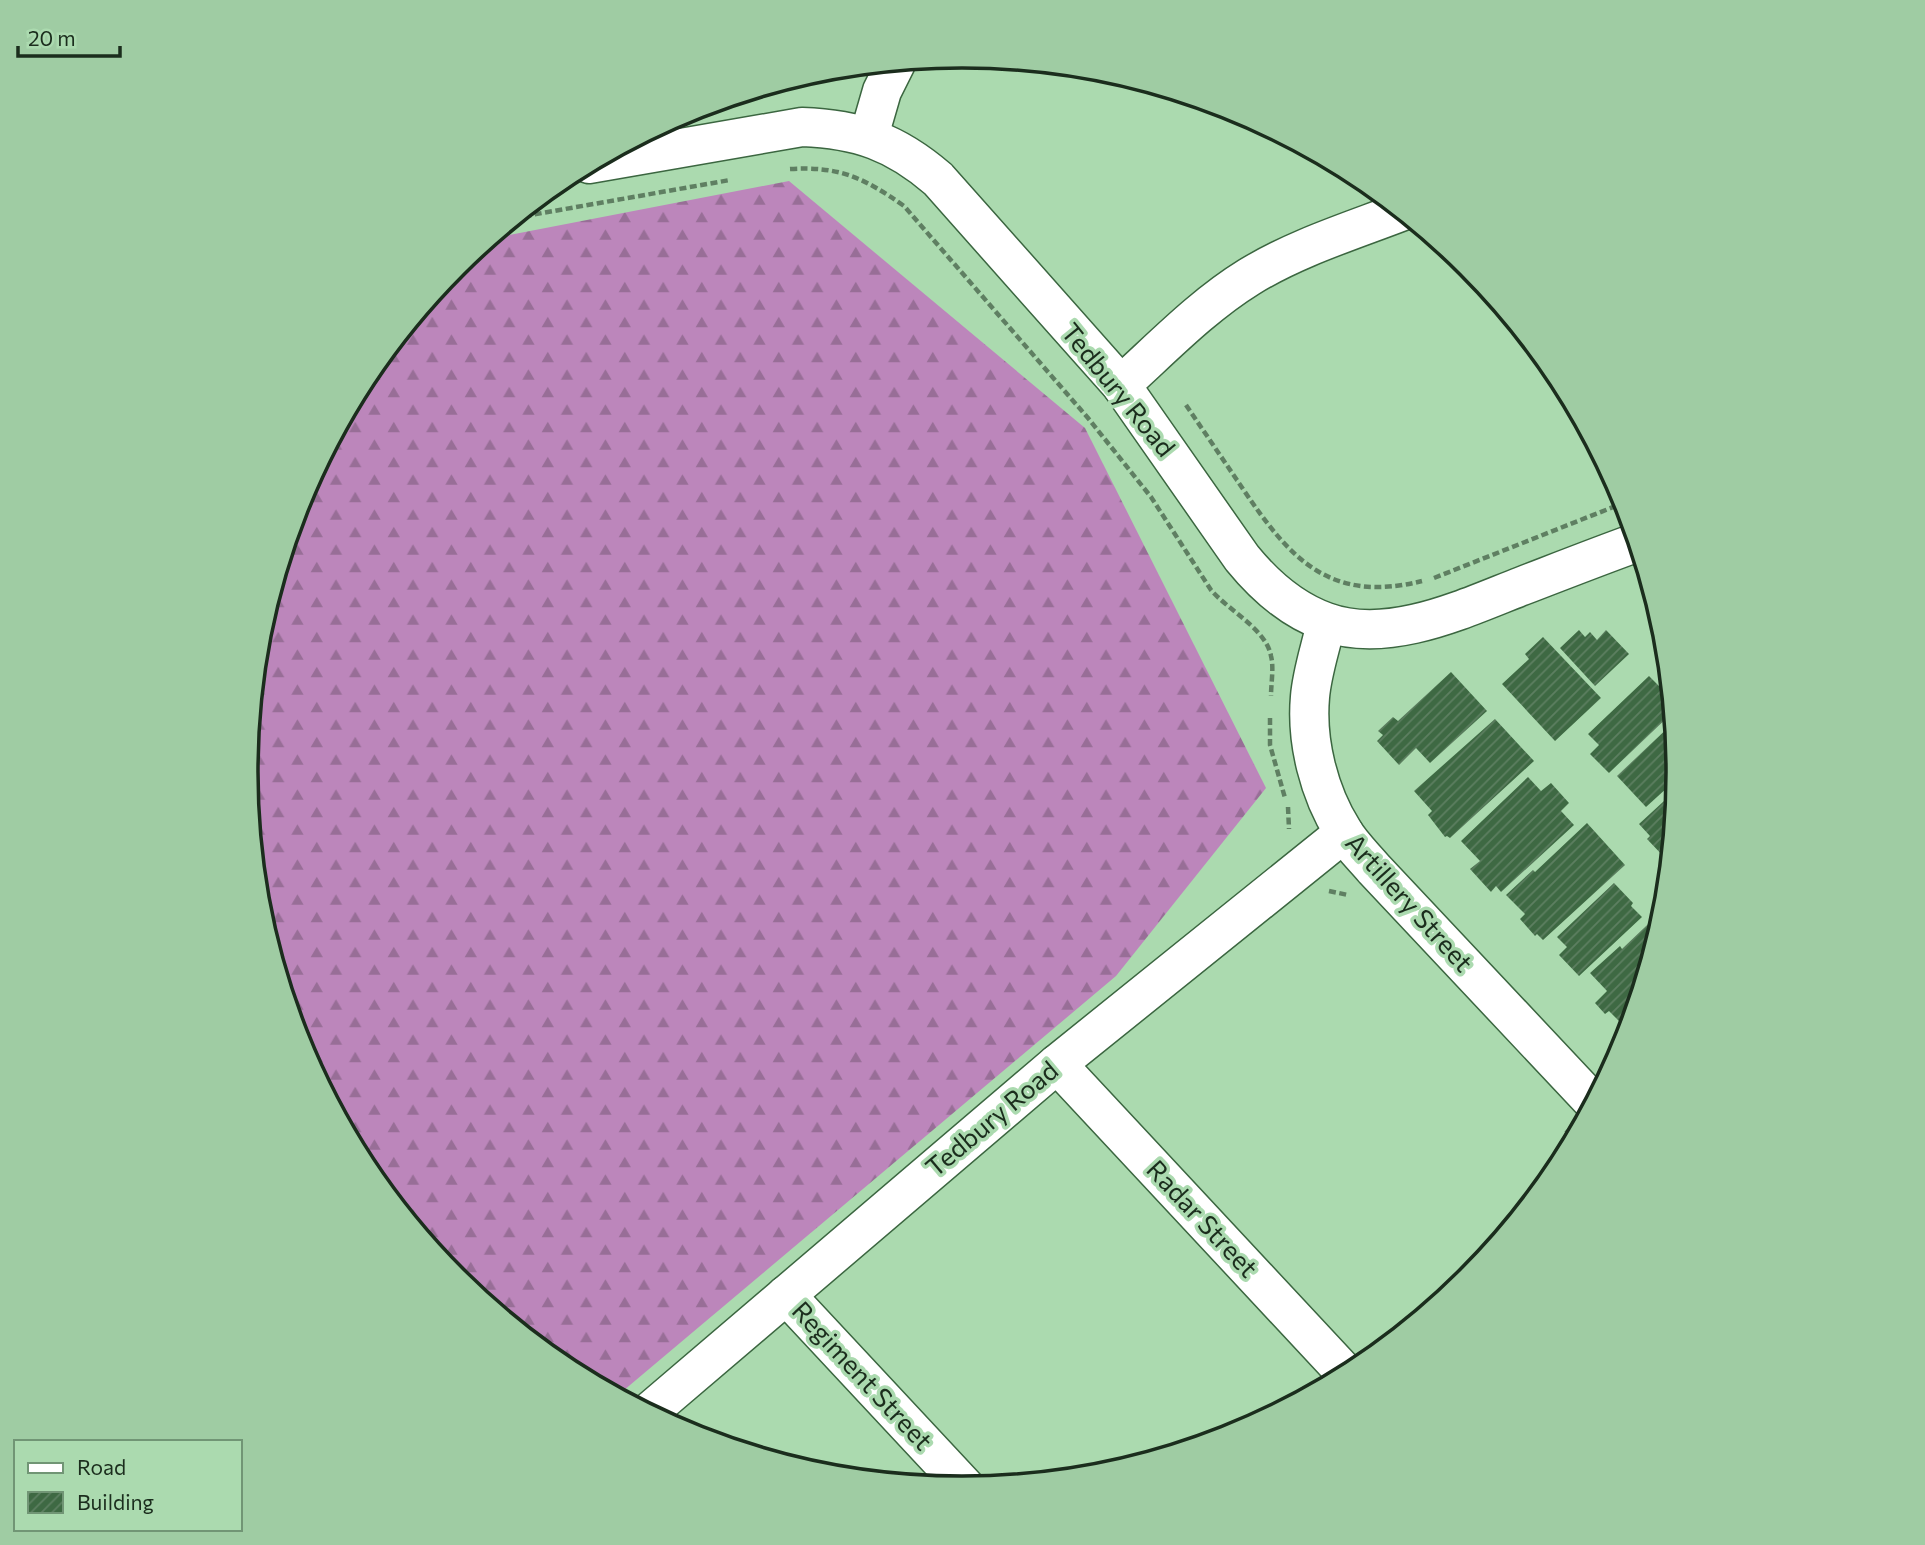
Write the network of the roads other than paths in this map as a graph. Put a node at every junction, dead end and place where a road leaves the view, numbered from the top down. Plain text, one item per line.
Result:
1 (891, 72) edge
2 (869, 136) junction
3 (617, 159) edge
4 (1392, 215) edge
5 (1121, 385) junction
6 (1629, 546) edge
7 (1326, 623) junction
8 (1344, 833) junction
9 (1056, 1063) junction
10 (1588, 1096) edge
11 (786, 1295) junction
12 (1340, 1367) edge
13 (656, 1406) edge
14 (956, 1477) edge

1 - 2 street
2 - 3 street, Tedbury Road
2 - 5 street, Tedbury Road
4 - 5 street
5 - 7 street, Tedbury Road
6 - 7 street, Tedbury Road
7 - 8 street, Artillery Street
8 - 9 street, Tedbury Road
8 - 10 street, Artillery Street
9 - 11 street, Tedbury Road
9 - 12 street, Radar Street
11 - 13 street, Tedbury Road
11 - 14 street, Regiment Street

